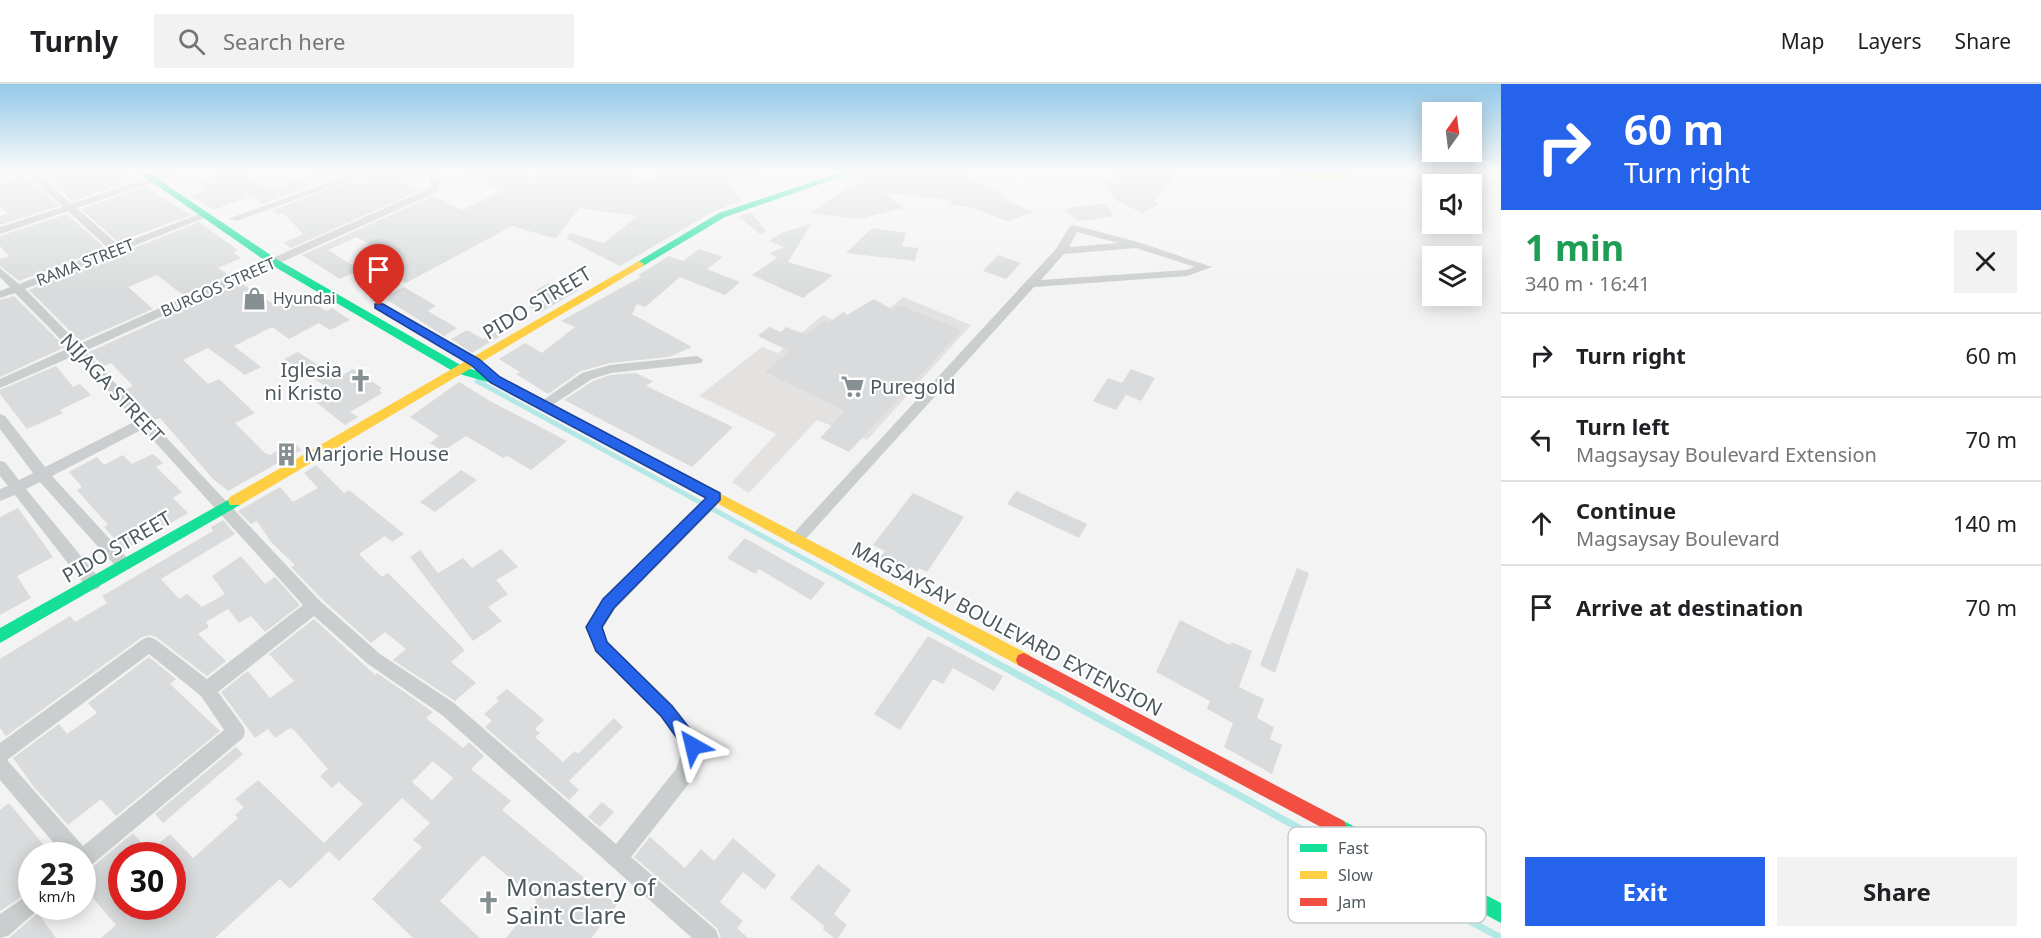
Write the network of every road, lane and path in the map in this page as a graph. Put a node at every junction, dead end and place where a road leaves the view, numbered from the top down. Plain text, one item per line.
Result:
1 (59, 211) edge
2 (74, 211) edge
3 (197, 211) edge
4 (222, 211) edge
5 (245, 211) edge
6 (391, 211) edge
7 (734, 211) edge
8 (229, 216) junction
9 (208, 218) junction
10 (0, 231) edge
11 (1137, 245) junction
12 (117, 250) junction
13 (1061, 251) junction
14 (296, 258) junction
15 (274, 262) junction
16 (0, 271) edge
17 (1033, 284) junction
18 (16, 289) junction
19 (0, 295) edge
20 (397, 316) dead end
21 (382, 325) junction
22 (77, 349) junction
23 (456, 351) dead end
24 (697, 360) dead end
25 (475, 362) junction
26 (460, 370) junction
27 (495, 380) junction
28 (0, 384) edge
29 (543, 405) junction
30 (0, 419) edge
31 (145, 422) junction
32 (0, 466) edge
33 (42, 474) junction
34 (17, 488) junction
35 (0, 496) edge
36 (716, 497) junction
37 (221, 509) junction
38 (796, 540) junction
39 (124, 565) junction
40 (93, 583) junction
41 (314, 606) junction
42 (0, 636) edge
43 (207, 690) junction
44 (0, 754) edge
45 (0, 766) edge
46 (1338, 827) edge
47 (66, 842) edge
48 (96, 848) edge
49 (618, 858) junction
50 (1486, 905) edge
51 (18, 913) edge
52 (1501, 913) edge
53 (0, 928) edge
54 (708, 938) edge

1 - 10 street
2 - 12 street
3 - 9 street, MAGSAYSAY BOULEVARD EXTENSION
4 - 8 street
5 - 8 street
6 - 14 street, BURGOS STREET
7 - 25 street, PIDO STREET
8 - 9 street
8 - 14 street
9 - 12 street, RAMA STREET
9 - 15 street, MAGSAYSAY BOULEVARD EXTENSION
11 - 13 street
11 - 13 street
11 - 17 street
12 - 18 street, RAMA STREET
13 - 17 street
14 - 15 street, BURGOS STREET
15 - 21 street, MAGSAYSAY BOULEVARD EXTENSION
15 - 22 street, BURGOS STREET
16 - 18 street, NIJAGA STREET
17 - 38 street
18 - 19 street, RAMA STREET
18 - 22 street, NIJAGA STREET
20 - 21 street
21 - 26 street, MAGSAYSAY BOULEVARD EXTENSION
22 - 28 street, BURGOS STREET
22 - 31 street, NIJAGA STREET
23 - 25 street, MAGSAYSAY BOULEVARD EXTENSION
24 - 29 street
25 - 26 street, PIDO STREET
25 - 27 street, MAGSAYSAY BOULEVARD EXTENSION
26 - 27 street, MAGSAYSAY BOULEVARD EXTENSION
26 - 37 street, PIDO STREET
27 - 29 street, MAGSAYSAY BOULEVARD EXTENSION
29 - 36 street, MAGSAYSAY BOULEVARD EXTENSION
30 - 33 street
31 - 33 street
31 - 37 street, NIJAGA STREET
32 - 34 street
33 - 34 street
33 - 39 street
34 - 35 street
34 - 40 street
36 - 38 street, MAGSAYSAY BOULEVARD EXTENSION
36 - 49 street
37 - 39 street, PIDO STREET
37 - 41 street, NIJAGA STREET
38 - 46 street, MAGSAYSAY BOULEVARD EXTENSION
39 - 40 street, PIDO STREET
40 - 42 street, PIDO STREET
41 - 43 street
41 - 49 street, NIJAGA STREET
43 - 44 street
43 - 48 street
45 - 47 street
49 - 54 street, NIJAGA STREET
50 - 52 street, MAGSAYSAY BOULEVARD EXTENSION
51 - 53 street

